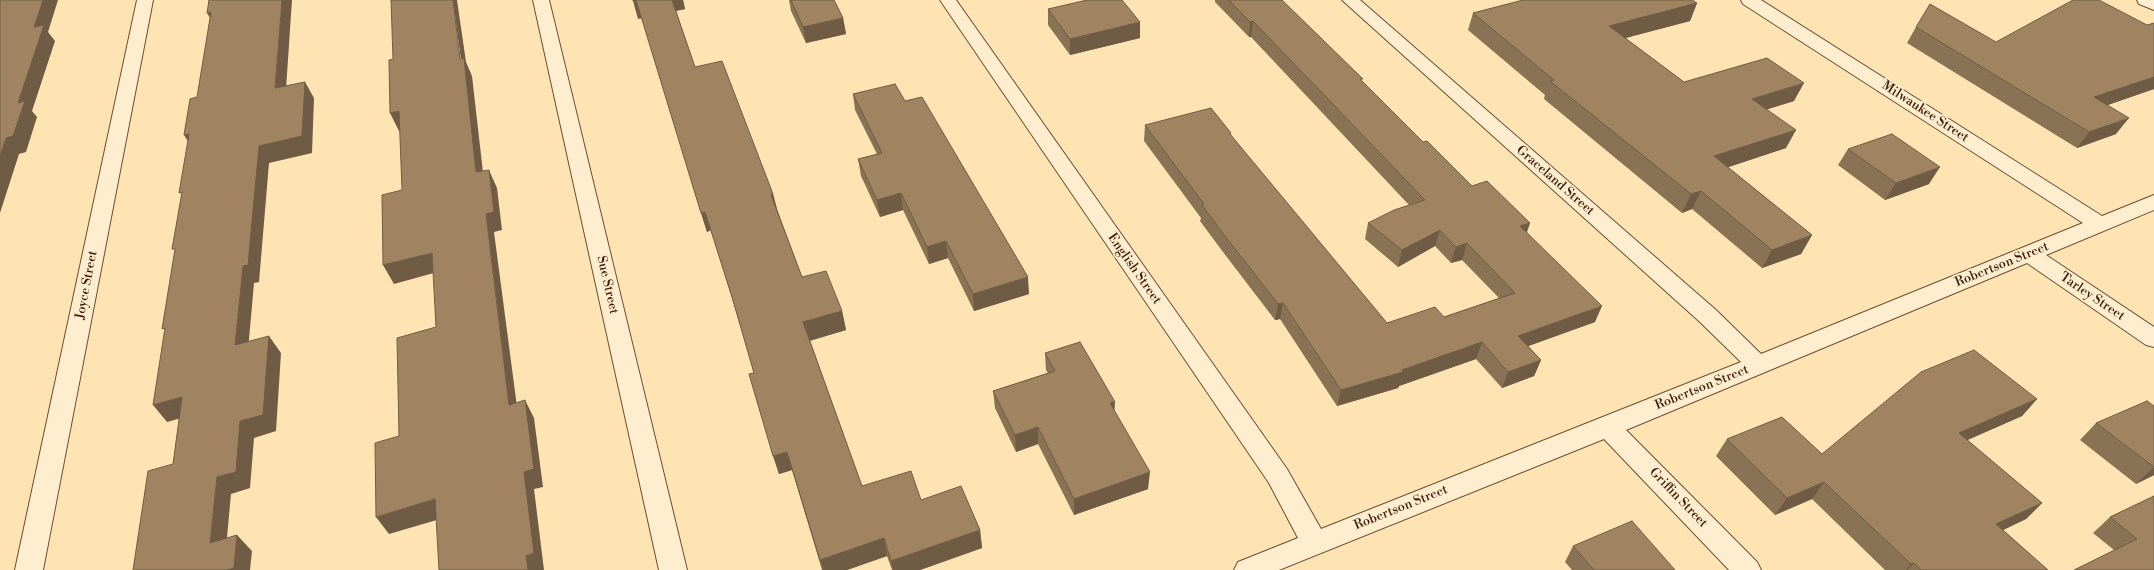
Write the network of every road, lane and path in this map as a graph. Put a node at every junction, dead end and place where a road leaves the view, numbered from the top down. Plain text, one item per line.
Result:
1 (145, 0) edge
2 (541, 0) edge
3 (948, 0) edge
4 (1350, 0) edge
5 (1749, 0) edge
6 (2145, 0) edge
7 (2154, 4) edge
8 (2154, 202) edge
9 (2100, 224) junction
10 (2030, 254) junction
11 (2154, 339) edge
12 (1758, 365) junction
13 (1608, 427) junction
14 (1314, 542) junction
15 (29, 570) edge
16 (673, 570) edge
17 (1248, 570) edge
18 (1747, 570) edge

1 - 15 street, Joyce Street
2 - 16 street, Sue Street
3 - 14 street, English Street
4 - 12 street, Graceland Street
5 - 9 street, Milwaukee Street
6 - 7 street
8 - 9 street, Robertson Street
9 - 10 street, Robertson Street
10 - 11 street, Tarley Street
10 - 12 street, Robertson Street
12 - 13 street, Robertson Street
13 - 14 street, Robertson Street
13 - 18 street, Griffin Street
14 - 17 street, Robertson Street

